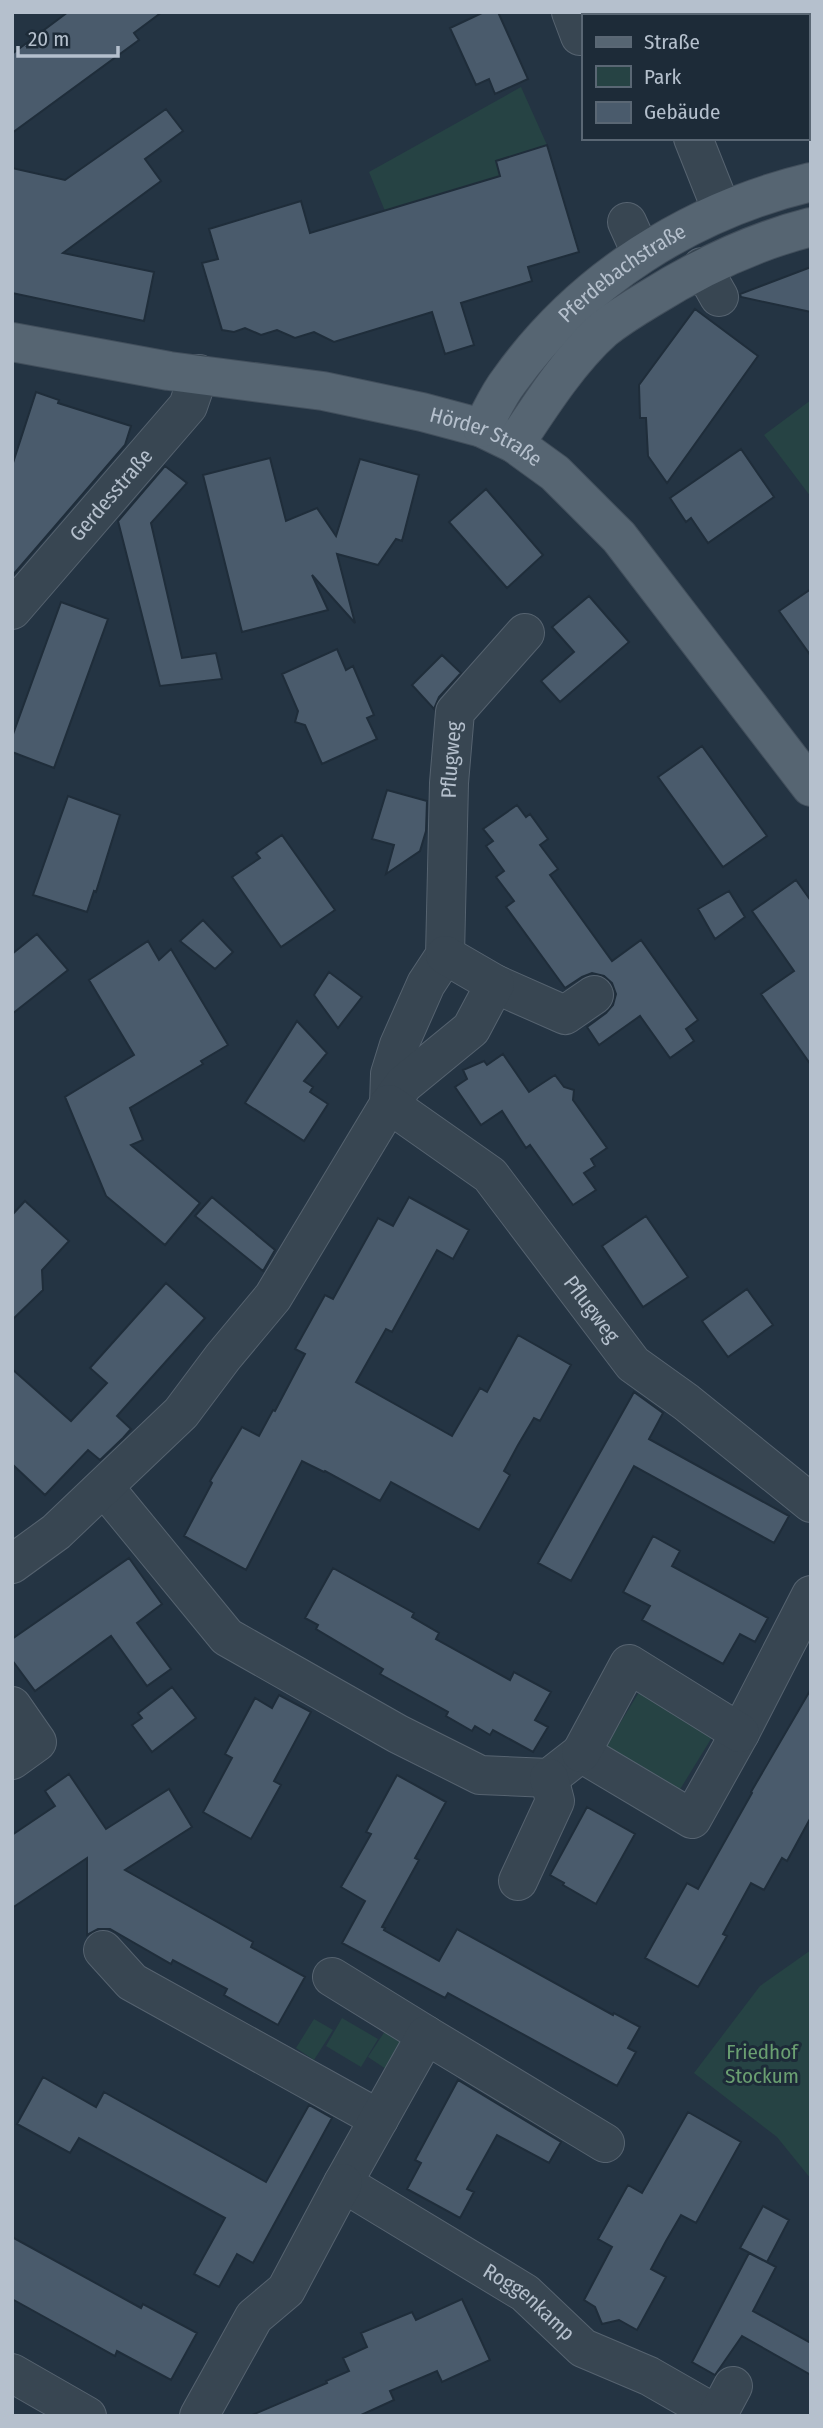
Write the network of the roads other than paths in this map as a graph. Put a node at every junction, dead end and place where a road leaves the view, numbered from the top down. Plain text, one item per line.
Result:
1 (694, 140) edge
2 (811, 182) edge
3 (722, 211) junction
4 (811, 227) edge
5 (12, 342) edge
6 (199, 374) junction
7 (498, 436) junction
8 (12, 610) edge
9 (525, 633) dead end
10 (811, 788) edge
11 (445, 955) junction
12 (495, 984) junction
13 (594, 995) dead end
14 (388, 1104) junction
15 (104, 1487) junction
16 (811, 1503) edge
17 (12, 1564) edge
18 (811, 1595) edge
19 (12, 1706) edge
20 (740, 1733) junction
21 (581, 1753) junction
22 (12, 1759) edge
23 (549, 1778) junction
24 (518, 1881) dead end
25 (103, 1950) dead end
26 (332, 1977) dead end
27 (426, 2035) junction
28 (379, 2119) junction
29 (605, 2143) dead end
30 (343, 2183) junction
31 (12, 2373) edge
32 (722, 2408) edge
33 (87, 2416) edge
34 (199, 2416) edge

1 - 3 street
2 - 3 main road, Pferdebachstraße
3 - 7 main road, Pferdebachstraße
4 - 7 main road, Pferdebachstraße
5 - 6 main road, Hörder Straße
6 - 7 main road, Hörder Straße
6 - 8 street, Gerdesstraße
7 - 10 main road, Hörder Straße
9 - 11 street, Pflugweg
11 - 12 street
11 - 14 street
12 - 13 street
12 - 14 street
14 - 15 street
14 - 16 street, Pflugweg
15 - 17 street
15 - 23 street
18 - 20 street
19 - 22 street
20 - 21 street
20 - 21 street
21 - 23 street
23 - 24 street
25 - 28 street
26 - 27 street
27 - 28 street
27 - 29 street
28 - 30 street
30 - 32 street, Roggenkamp
30 - 34 street
31 - 33 street

